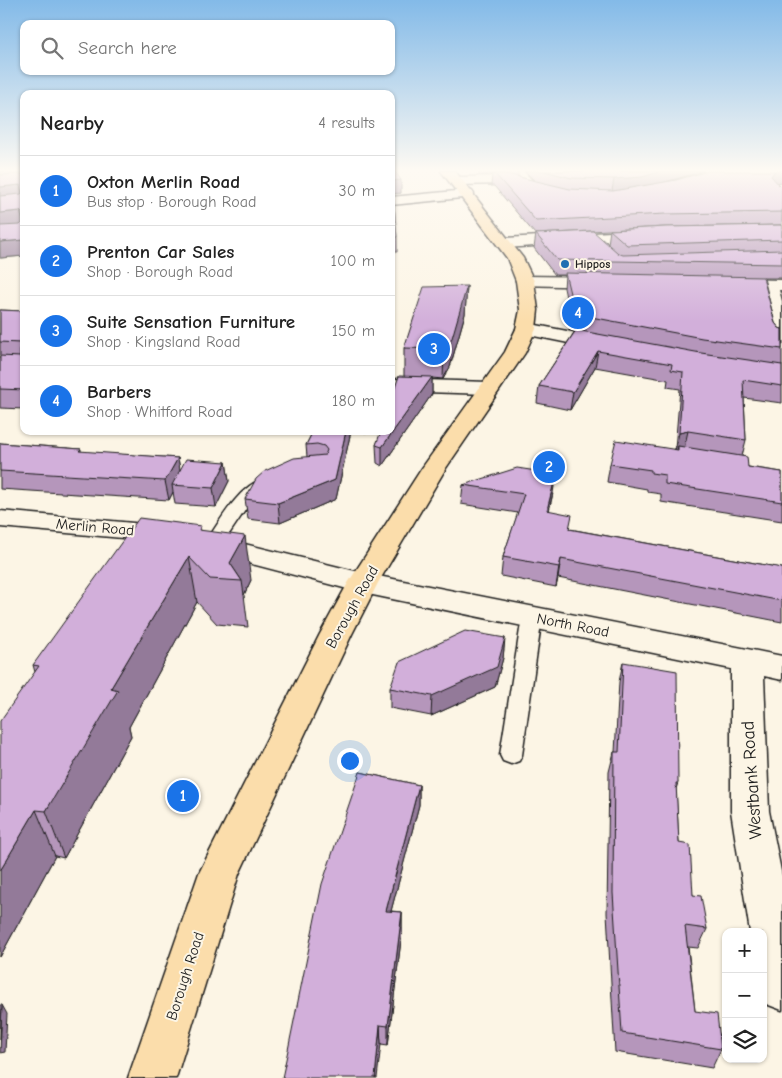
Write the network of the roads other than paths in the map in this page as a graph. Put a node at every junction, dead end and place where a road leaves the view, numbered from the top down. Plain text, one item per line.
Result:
1 (488, 221) edge
2 (663, 234) edge
3 (593, 238) junction
4 (505, 243) junction
5 (607, 251) edge
6 (525, 281) junction
7 (614, 282) edge
8 (710, 284) edge
9 (776, 285) edge
10 (526, 329) junction
11 (782, 338) edge
12 (631, 349) edge
13 (395, 385) edge
14 (489, 388) junction
15 (282, 474) edge
16 (0, 519) edge
17 (213, 545) junction
18 (363, 583) junction
19 (532, 617) junction
20 (764, 664) edge
21 (511, 755) dead end
22 (782, 988) edge
23 (152, 1078) edge

1 - 4 highway, Borough Road
2 - 3 street
3 - 4 street
3 - 5 lane
4 - 6 highway, Borough Road
6 - 7 street
6 - 10 highway, Borough Road
8 - 9 street
9 - 11 street
10 - 12 street
10 - 14 highway, Borough Road
13 - 14 street
14 - 18 highway, Borough Road
15 - 17 lane
16 - 17 street, Merlin Road
17 - 18 street, Merlin Road
18 - 19 street, North Road
18 - 23 highway, Borough Road
19 - 20 street, North Road
19 - 21 lane
20 - 22 street, Westbank Road

